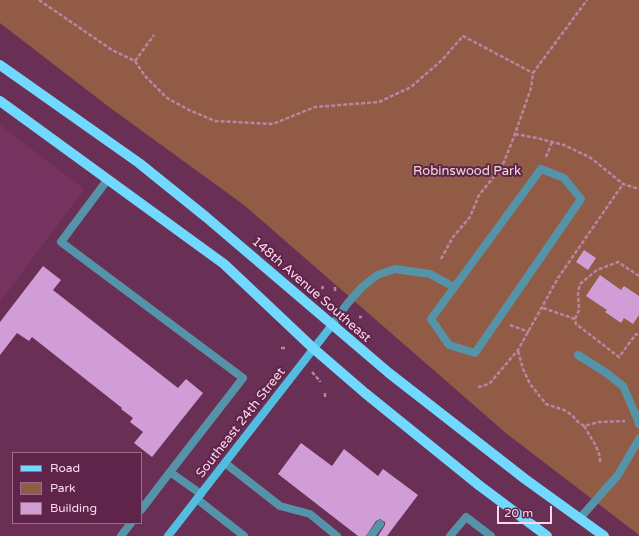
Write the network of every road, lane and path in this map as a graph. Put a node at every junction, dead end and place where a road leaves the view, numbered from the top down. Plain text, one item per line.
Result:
1 (39, 0) edge
2 (587, 0) edge
3 (154, 34) dead end
4 (135, 61) junction
5 (0, 65) edge
6 (533, 73) junction
7 (0, 101) edge
8 (515, 134) junction
9 (108, 180) junction
10 (623, 184) junction
11 (639, 189) edge
12 (441, 259) dead end
13 (639, 276) edge
14 (323, 286) dead end
15 (454, 287) junction
16 (322, 289) dead end
17 (543, 308) junction
18 (575, 319) junction
19 (332, 325) junction
20 (520, 328) dead end
21 (529, 332) junction
22 (639, 336) edge
23 (281, 348) dead end
24 (285, 348) dead end
25 (314, 348) junction
26 (518, 350) junction
27 (578, 355) dead end
28 (312, 372) dead end
29 (320, 382) dead end
30 (478, 387) dead end
31 (325, 393) dead end
32 (325, 397) dead end
33 (639, 422) edge
34 (584, 426) junction
35 (639, 439) edge
36 (225, 463) junction
37 (600, 464) dead end
38 (170, 472) junction
39 (199, 497) junction
40 (142, 509) edge
41 (580, 518) junction
42 (130, 524) edge
43 (380, 524) dead end
44 (121, 536) edge
45 (168, 536) edge
46 (244, 536) edge
47 (337, 536) edge
48 (371, 536) edge
49 (450, 536) edge
50 (492, 536) edge
51 (547, 536) edge
52 (604, 536) edge

1 - 4 path
2 - 6 path
3 - 4 path
4 - 6 path
5 - 19 main road, 148th Avenue Southeast
6 - 8 path
7 - 9 main road
8 - 10 path
8 - 12 path
9 - 25 main road
9 - 38 lane
10 - 11 path
10 - 17 path
13 - 18 path
14 - 16 path
15 - 15 lane
15 - 19 lane
17 - 18 path
17 - 21 path
18 - 22 path
19 - 25 street, Southeast 24th Street
19 - 41 main road, 148th Avenue Southeast
20 - 21 path
21 - 26 path
23 - 24 path
25 - 36 street, Southeast 24th Street
25 - 51 main road
26 - 30 path
26 - 34 path
27 - 33 lane
28 - 29 path
31 - 32 path
33 - 34 path
34 - 37 path
35 - 41 lane
36 - 39 street, Southeast 24th Street
36 - 47 lane
38 - 39 lane
38 - 40 lane
39 - 45 street, Southeast 24th Street
39 - 46 lane
41 - 52 main road, 148th Avenue Southeast
42 - 44 lane
43 - 48 lane
49 - 50 lane

